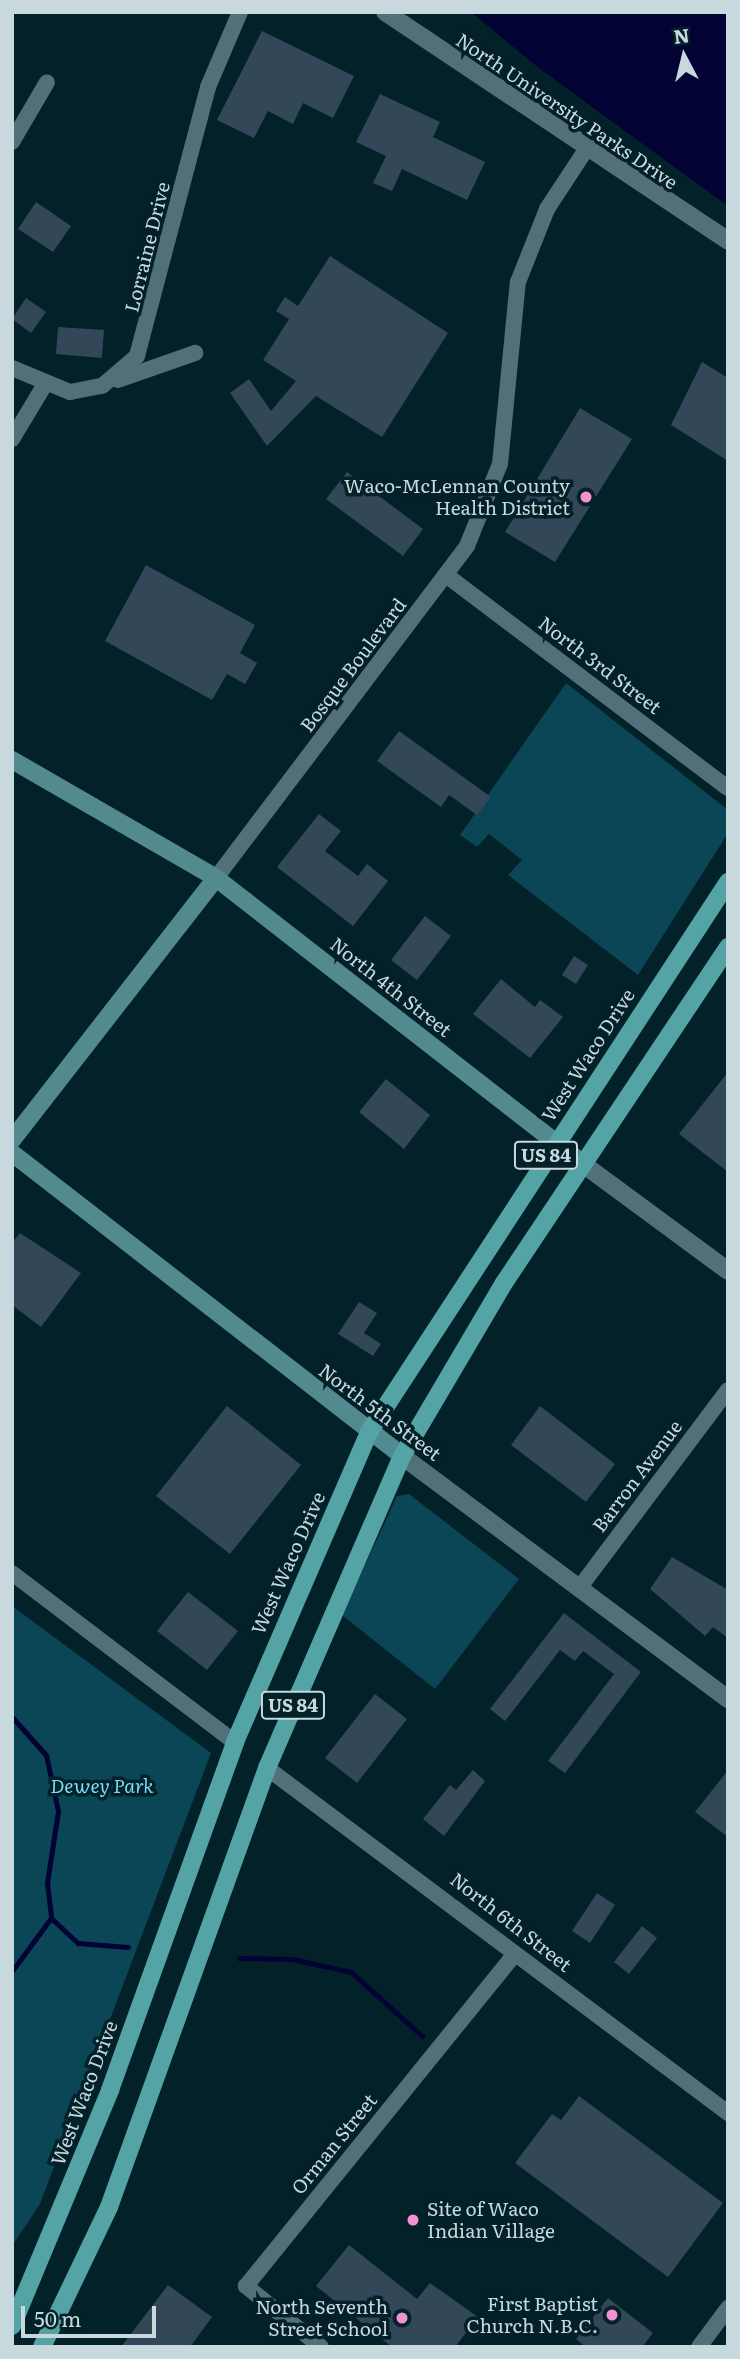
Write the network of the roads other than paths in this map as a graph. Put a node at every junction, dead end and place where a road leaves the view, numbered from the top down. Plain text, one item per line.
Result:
1 (240, 12) edge
2 (385, 12) edge
3 (47, 82) dead end
4 (12, 142) edge
5 (585, 151) junction
6 (728, 241) edge
7 (195, 353) dead end
8 (12, 368) edge
9 (44, 386) junction
10 (102, 386) junction
11 (12, 439) edge
12 (446, 575) junction
13 (12, 760) edge
14 (728, 788) edge
15 (216, 878) junction
16 (728, 881) edge
17 (728, 947) edge
18 (12, 1140) edge
19 (555, 1143) junction
20 (12, 1153) edge
21 (583, 1164) junction
22 (728, 1271) edge
23 (728, 1390) edge
24 (369, 1432) junction
25 (402, 1456) junction
26 (12, 1573) edge
27 (580, 1587) junction
28 (728, 1699) edge
29 (235, 1742) junction
30 (267, 1768) junction
31 (515, 1954) junction
32 (728, 2113) edge
33 (728, 2308) edge
34 (12, 2326) edge
35 (42, 2347) edge
36 (321, 2347) edge
37 (699, 2347) edge

1 - 10 street, Lorraine Drive
2 - 5 street, North University Parks Drive
3 - 4 street
5 - 6 street, North University Parks Drive
5 - 12 street, Bosque Boulevard
7 - 10 street
8 - 9 street, Lorraine Drive
9 - 10 street, Lorraine Drive
9 - 11 street
12 - 14 street, North 3rd Street
12 - 15 street, Bosque Boulevard
13 - 15 main road, North 4th Street
15 - 18 main road, Bosque Boulevard
15 - 19 main road, North 4th Street
16 - 19 main road, West Waco Drive / US 84
17 - 21 main road, US 84
19 - 21 main road, North 4th Street
19 - 24 main road, West Waco Drive / US 84
20 - 24 main road, North 5th Street
21 - 22 street, North 4th Street
21 - 25 main road, US 84
23 - 27 street, Barron Avenue
24 - 25 main road, North 5th Street
24 - 29 main road, West Waco Drive / US 84
25 - 27 street, North 5th Street
25 - 30 main road, US 84
26 - 29 street
27 - 28 street, North 5th Street
29 - 34 main road, West Waco Drive / US 84
30 - 31 street, North 6th Street
30 - 35 main road, US 84
31 - 32 street, North 6th Street
31 - 36 street, Orman Street
33 - 37 street

